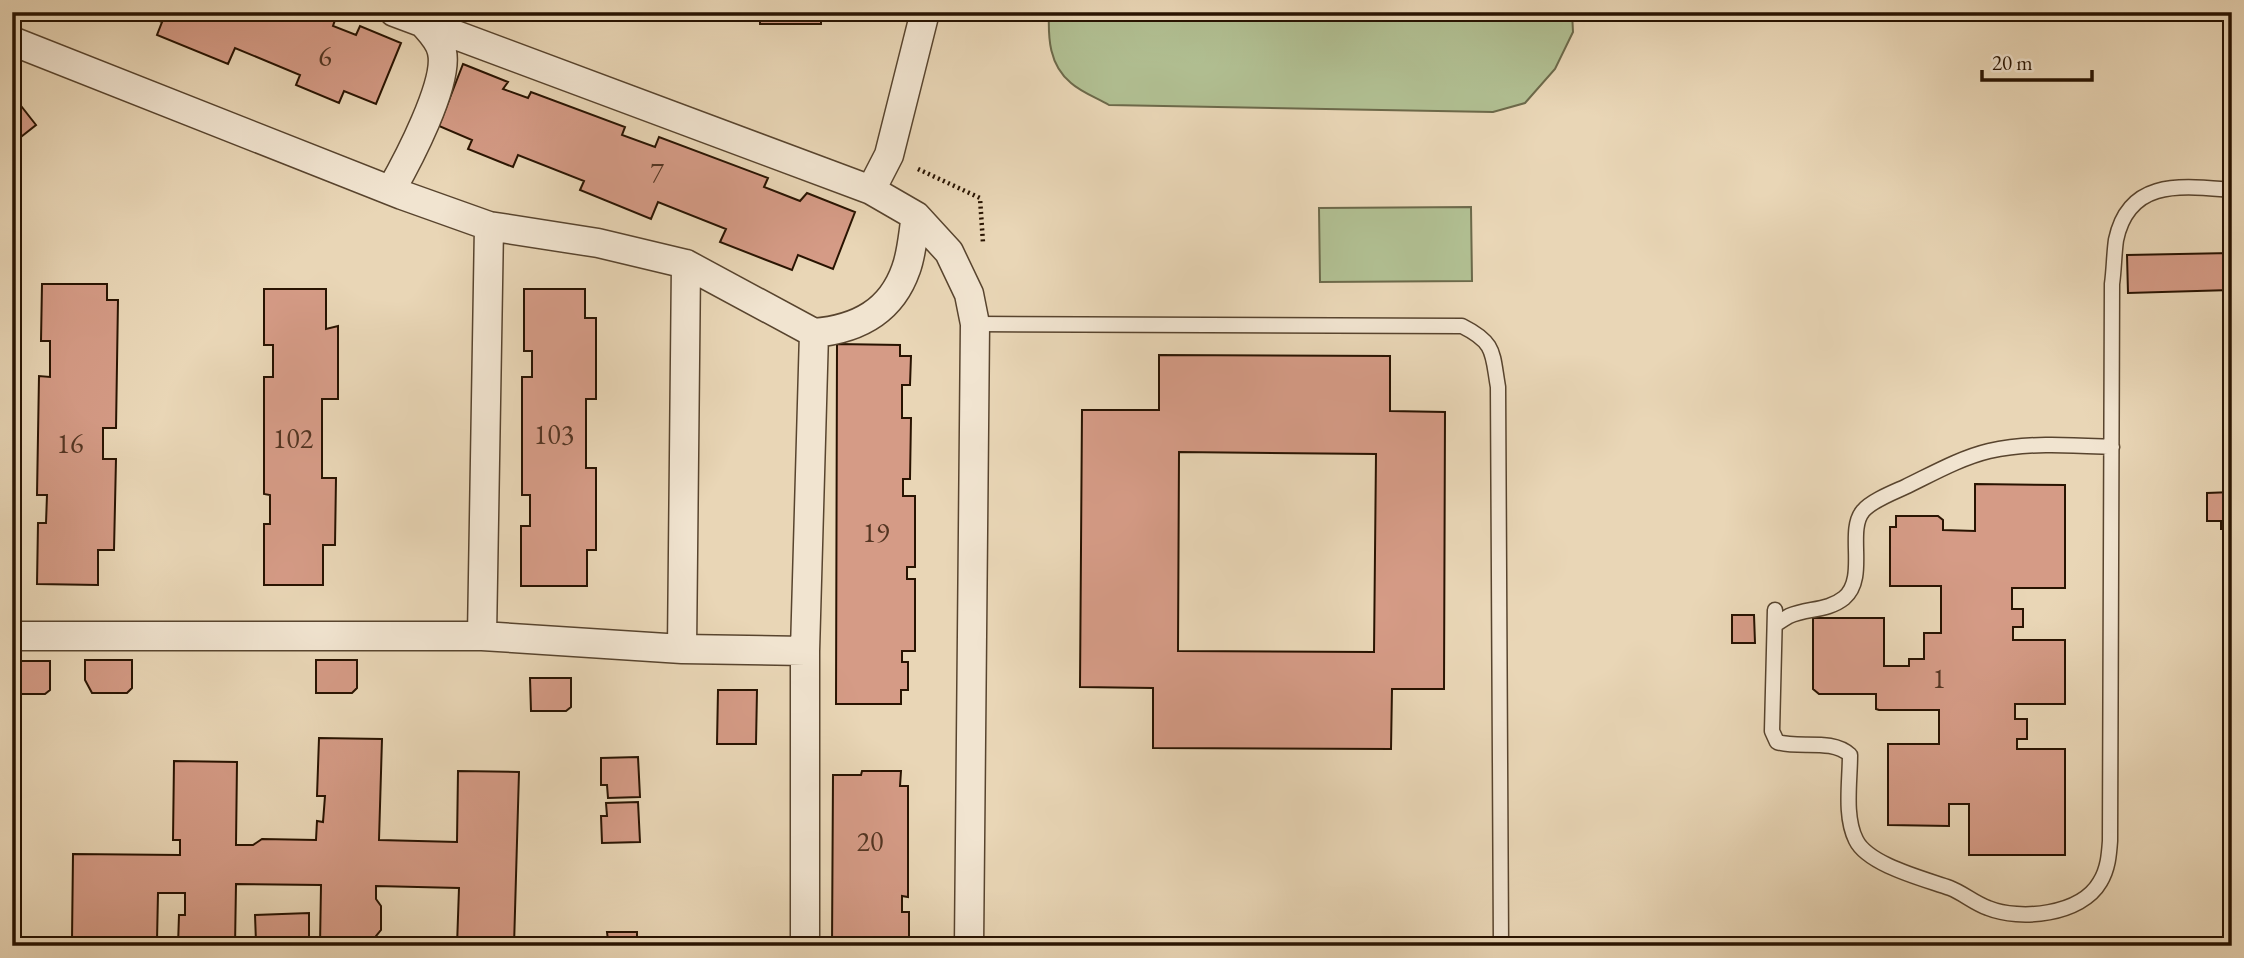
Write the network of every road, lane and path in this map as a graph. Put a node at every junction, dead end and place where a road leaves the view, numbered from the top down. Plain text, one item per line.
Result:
1 (394, 12) edge
2 (925, 12) edge
3 (425, 24) junction
4 (12, 41) edge
5 (391, 190) junction
6 (871, 190) junction
7 (2232, 190) edge
8 (916, 216) junction
9 (489, 226) junction
10 (687, 264) junction
11 (975, 324) junction
12 (814, 333) junction
13 (2112, 447) junction
14 (12, 636) edge
15 (482, 636) junction
16 (682, 649) junction
17 (805, 651) junction
18 (805, 946) edge
19 (969, 946) edge
20 (1501, 946) edge

1 - 3 street
2 - 6 street
3 - 5 street
3 - 6 street
4 - 5 street
5 - 9 street
6 - 8 street
7 - 13 lane
8 - 11 street
8 - 12 street
9 - 10 street
9 - 15 street
10 - 12 street
10 - 16 street
11 - 19 street
11 - 20 lane
12 - 17 street
13 - 13 lane
14 - 15 street
15 - 16 street
16 - 17 street
17 - 18 street

